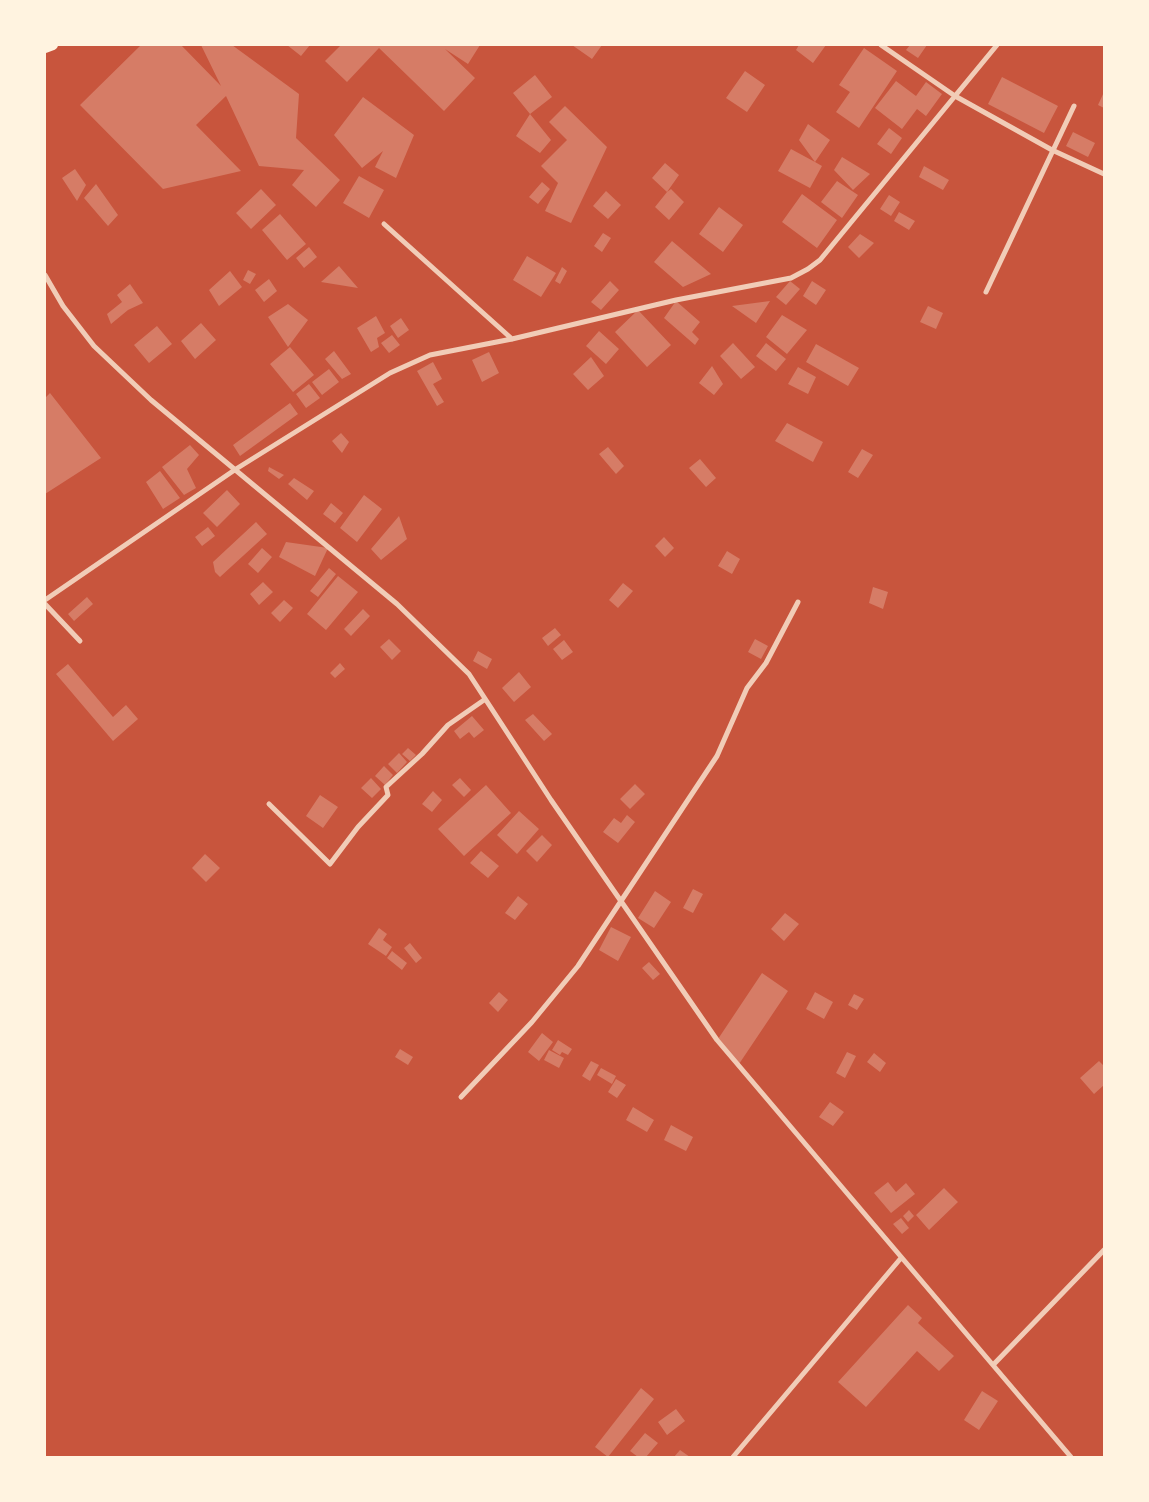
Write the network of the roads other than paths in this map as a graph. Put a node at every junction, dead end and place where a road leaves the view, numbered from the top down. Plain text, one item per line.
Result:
1 (53, 45) edge
2 (881, 45) edge
3 (997, 45) edge
4 (45, 48) edge
5 (955, 96) junction
6 (1074, 106) dead end
7 (1052, 150) junction
8 (1104, 174) edge
9 (384, 224) dead end
10 (45, 275) edge
11 (986, 292) dead end
12 (512, 340) junction
13 (236, 469) junction
14 (45, 602) edge
15 (798, 602) dead end
16 (80, 641) dead end
17 (484, 700) junction
18 (269, 804) dead end
19 (620, 900) junction
20 (461, 1097) dead end
21 (1104, 1250) edge
22 (902, 1258) junction
23 (994, 1364) junction
24 (733, 1457) edge
25 (1071, 1457) edge

1 - 4 highway
2 - 5 street
3 - 5 street
5 - 7 street
5 - 12 street
6 - 7 street
7 - 8 street
7 - 11 street
9 - 12 street
10 - 13 street
12 - 13 street
13 - 14 street
13 - 17 street
14 - 16 street
15 - 19 street
17 - 18 street
17 - 19 street
19 - 20 street
19 - 22 street
21 - 23 street
22 - 23 street
22 - 24 street
23 - 25 street

